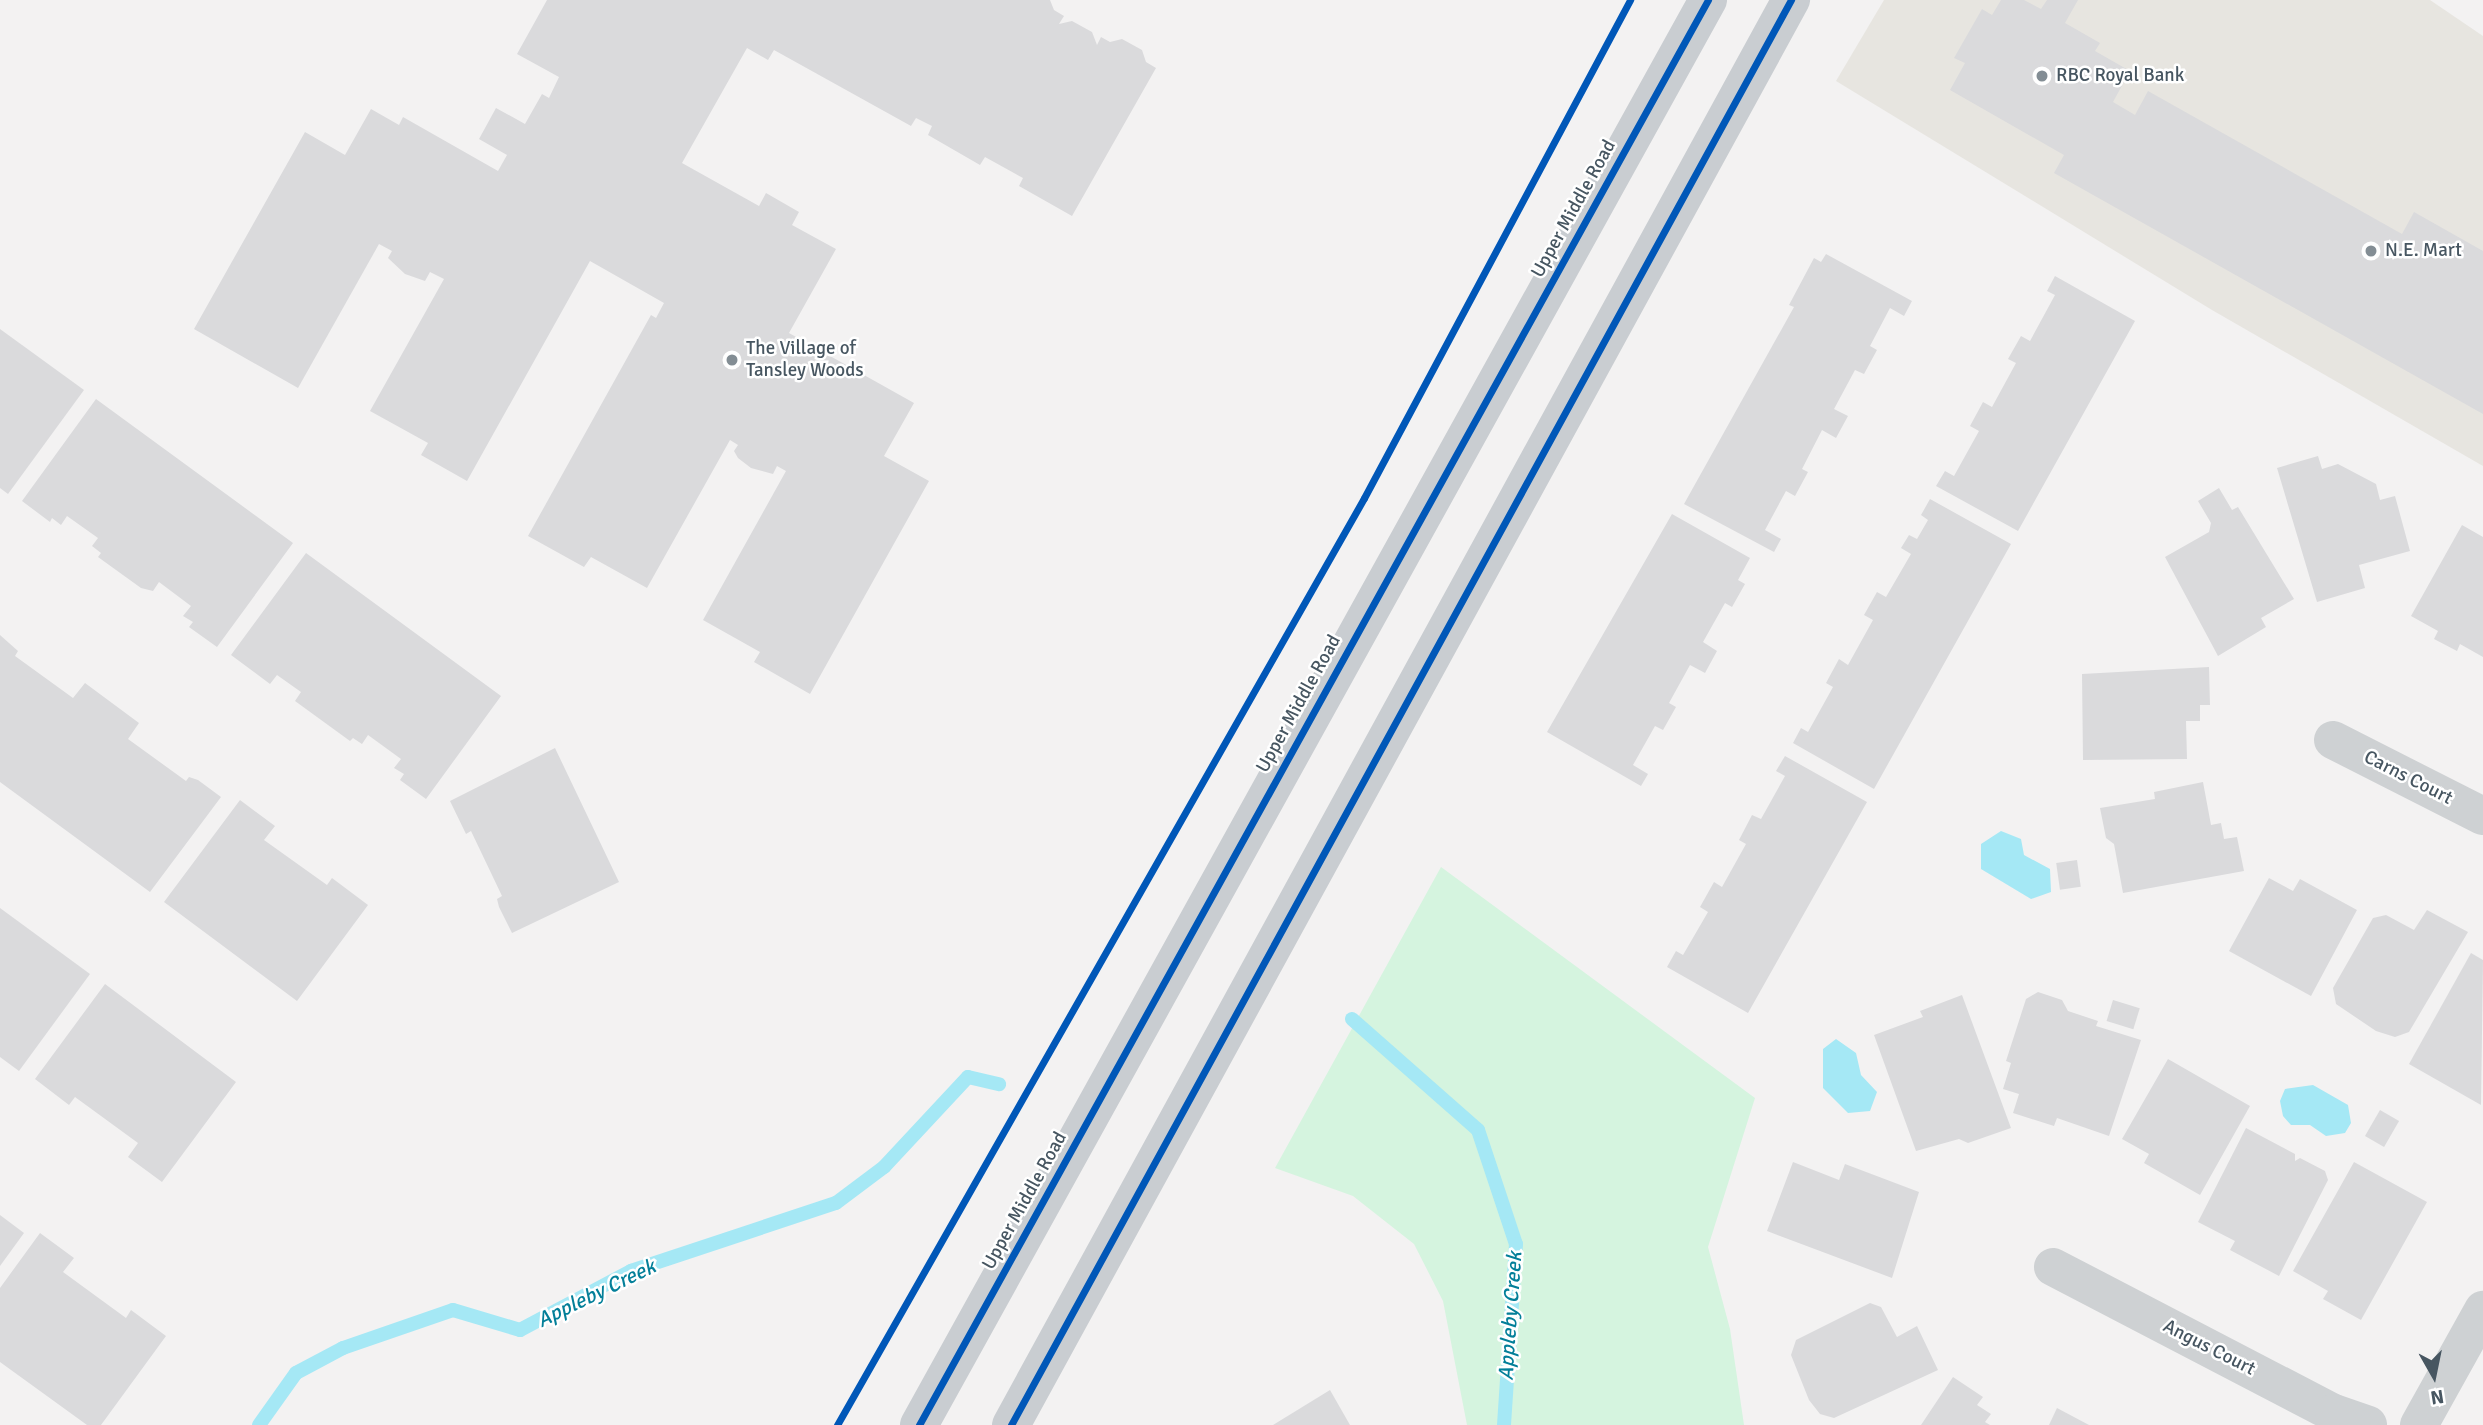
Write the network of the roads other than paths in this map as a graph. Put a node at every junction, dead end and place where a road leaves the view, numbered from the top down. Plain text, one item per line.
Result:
1 (1708, 0) edge
2 (1791, 0) edge
3 (2333, 740) dead end
4 (2483, 816) edge
5 (2053, 1267) dead end
6 (2483, 1310) edge
7 (919, 1425) edge
8 (1010, 1425) edge
9 (2368, 1425) edge
10 (2419, 1425) edge

1 - 7 main road, Upper Middle Road
2 - 8 main road
3 - 4 street, Carns Court
5 - 9 street, Angus Court
6 - 10 street

